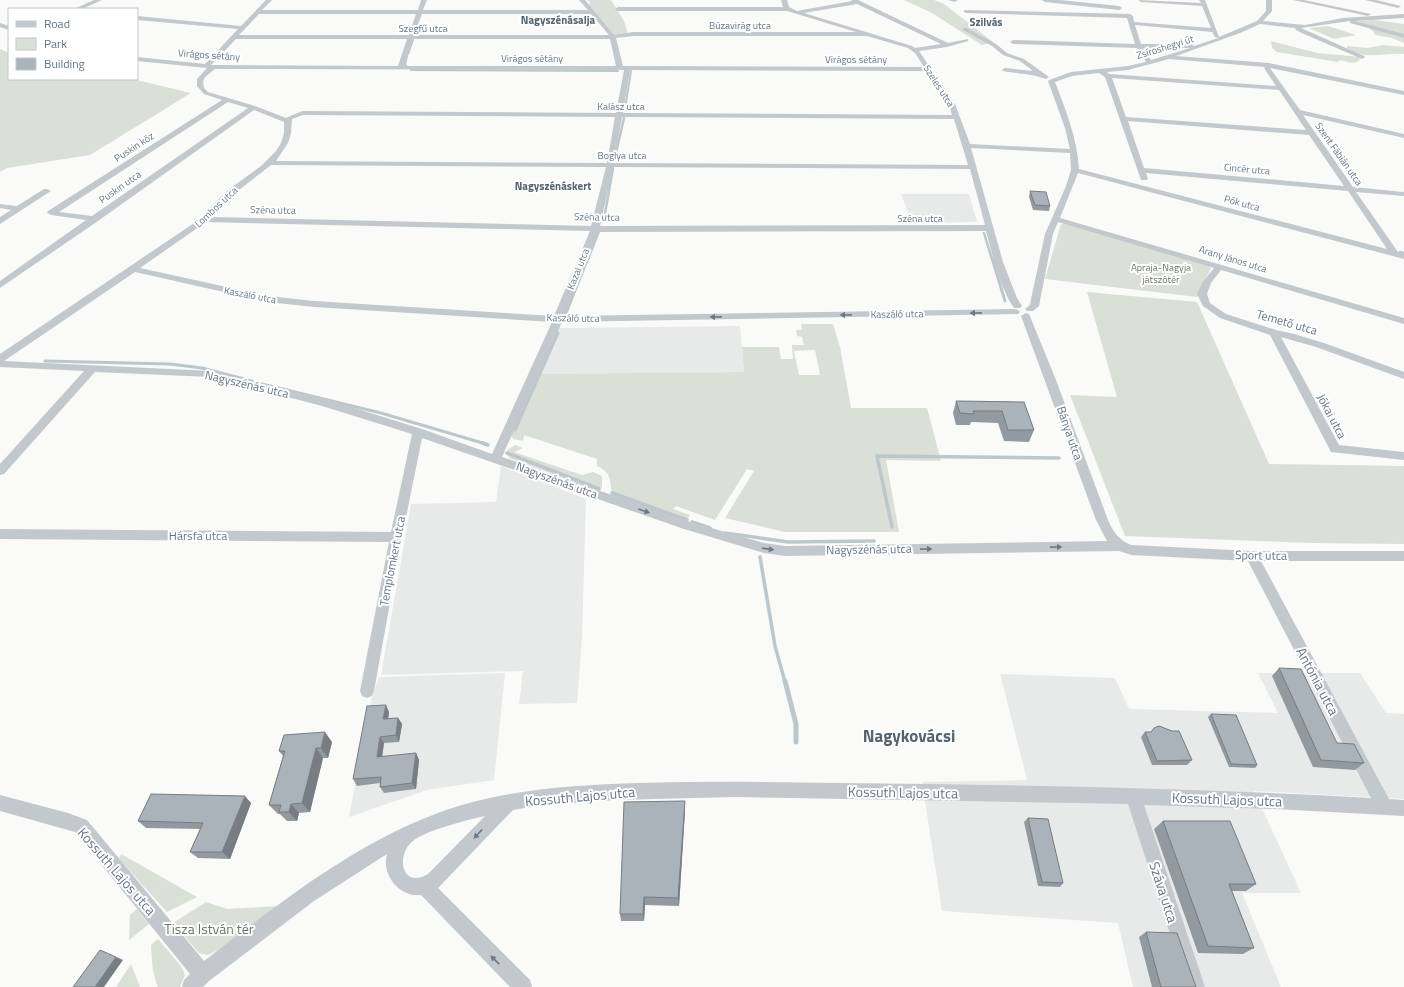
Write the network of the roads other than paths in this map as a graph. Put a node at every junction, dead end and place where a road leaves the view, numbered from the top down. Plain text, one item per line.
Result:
1 (99, 0) edge
2 (269, 0) edge
3 (424, 0) edge
4 (582, 0) edge
5 (784, 0) edge
6 (951, 0) edge
7 (955, 0) edge
8 (1045, 0) edge
9 (1116, 0) edge
10 (1141, 0) edge
11 (1269, 0) edge
12 (1296, 0) edge
13 (1368, 0) edge
14 (856, 1) edge
15 (1203, 3) edge
16 (1398, 6) dead end
17 (79, 8) edge
18 (618, 8) dead end
19 (1123, 8) junction
20 (787, 9) junction
21 (966, 11) dead end
22 (258, 12) junction
23 (420, 12) junction
24 (593, 12) junction
25 (796, 13) junction
26 (1404, 16) edge
27 (1381, 17) junction
28 (138, 18) edge
29 (1130, 19) junction
30 (1343, 20) junction
31 (1259, 22) junction
32 (1404, 22) edge
33 (1297, 26) junction
34 (243, 28) junction
35 (965, 29) dead end
36 (1213, 30) junction
37 (868, 34) junction
38 (1404, 36) edge
39 (234, 37) junction
40 (613, 37) junction
41 (410, 38) junction
42 (1219, 39) junction
43 (966, 40) dead end
44 (1013, 42) dead end
45 (946, 45) junction
46 (1139, 46) junction
47 (1198, 47) junction
48 (915, 50) junction
49 (1169, 57) junction
50 (1362, 57) dead end
51 (138, 58) edge
52 (1150, 63) junction
53 (1269, 65) junction
54 (210, 67) junction
55 (400, 68) junction
56 (623, 69) junction
57 (928, 69) junction
58 (1005, 70) dead end
59 (1101, 71) junction
60 (1108, 76) junction
61 (1050, 81) junction
62 (1281, 88) junction
63 (1404, 93) edge
64 (228, 99) junction
65 (253, 107) junction
66 (1298, 112) junction
67 (618, 116) junction
68 (956, 117) junction
69 (1124, 119) junction
70 (288, 121) junction
71 (1312, 133) junction
72 (1404, 136) edge
73 (968, 146) junction
74 (1074, 151) junction
75 (271, 163) junction
76 (610, 165) junction
77 (973, 167) junction
78 (1075, 170) junction
79 (1143, 170) junction
80 (1350, 188) junction
81 (1146, 189) junction
82 (47, 191) dead end
83 (1404, 194) edge
84 (0, 206) edge
85 (19, 209) junction
86 (95, 219) junction
87 (204, 219) junction
88 (1056, 219) junction
89 (0, 221) edge
90 (989, 228) junction
91 (595, 229) junction
92 (1395, 254) junction
93 (1404, 256) edge
94 (1220, 266) junction
95 (135, 269) junction
96 (0, 285) edge
97 (1022, 311) junction
98 (558, 319) junction
99 (1404, 321) edge
100 (1274, 334) junction
101 (0, 360) edge
102 (0, 364) edge
103 (92, 369) junction
104 (1402, 378) edge
105 (418, 432) junction
106 (1404, 456) edge
107 (496, 458) junction
108 (0, 471) edge
109 (0, 534) edge
110 (396, 536) junction
111 (1118, 546) junction
112 (1252, 556) junction
113 (1404, 556) edge
114 (367, 691) dead end
115 (1133, 796) junction
116 (509, 802) junction
117 (0, 803) edge
118 (1384, 806) junction
119 (1404, 808) edge
120 (408, 835) junction
121 (424, 886) junction
122 (197, 980) edge
123 (523, 987) edge
124 (1196, 987) edge

1 - 17 street
2 - 22 street
3 - 23 street
4 - 24 street
5 - 20 street
6 - 7 street
8 - 19 street
9 - 19 street
10 - 15 street
11 - 31 street
12 - 27 street
13 - 16 street
14 - 25 street
14 - 45 street
15 - 36 street
18 - 20 street
19 - 29 street
20 - 25 street
21 - 29 street
22 - 23 street
22 - 34 street
23 - 24 street
23 - 41 street
24 - 40 street
25 - 37 street
26 - 27 street
27 - 30 street
27 - 32 street
28 - 34 street
29 - 36 street
29 - 46 street
30 - 33 street
30 - 38 street
31 - 33 street
31 - 42 street, Zsíroshegyi út
33 - 50 street
34 - 39 street
35 - 61 street
36 - 42 street
37 - 40 street, Búzavirág utca
37 - 48 street
39 - 41 street, Szegfű utca
39 - 54 street
40 - 41 street, Szegfű utca
40 - 56 street
41 - 55 street
42 - 47 street, Zsíroshegyi út
43 - 45 street
44 - 46 street
45 - 48 street
46 - 47 street
46 - 52 street
47 - 49 street, Zsíroshegyi út
48 - 57 street, Szeles utca
49 - 52 street, Zsíroshegyi út
49 - 53 street
51 - 54 street, Virágos sétány
52 - 59 street, Zsíroshegyi út
53 - 62 street, Szent Fábián utca
53 - 63 street
54 - 55 street, Virágos sétány
54 - 64 street
55 - 56 street, Virágos sétány
56 - 57 street, Virágos sétány
56 - 67 street, Kazal utca
57 - 68 street, Szeles utca
58 - 61 street
59 - 60 street
59 - 61 street, Zsíroshegyi út
60 - 62 street
60 - 69 street
61 - 74 street
62 - 66 street, Szent Fábián utca
64 - 65 street
64 - 86 street, Puskin köz
65 - 70 street
65 - 86 street, Puskin utca
66 - 71 street, Szent Fábián utca
66 - 72 street
67 - 68 street, Kalász utca
67 - 70 street, Kalász utca
67 - 76 street, Kazal utca
68 - 73 street, Szeles utca
69 - 71 street
69 - 79 street
70 - 75 street, Lombos utca
71 - 80 street, Szent Fábián utca
73 - 74 street
73 - 77 street, Szeles utca
74 - 78 street
75 - 76 street, Boglya utca
75 - 87 street, Lombos utca
76 - 77 street, Boglya utca
76 - 91 street, Kazal utca
77 - 90 street, Szeles utca
78 - 81 street, Pók utca
78 - 88 street
79 - 80 street, Cincér utca
79 - 81 street
80 - 83 street, Cincér utca
80 - 92 street, Szent Fábián utca
81 - 92 street, Pók utca
82 - 85 street
84 - 85 street
85 - 89 street
86 - 96 street, Puskin utca
87 - 91 street, Széna utca
87 - 95 street, Lombos utca
88 - 94 street, Arany János utca
88 - 97 street
90 - 91 street, Széna utca
90 - 97 street, Szeles utca
91 - 98 street, Kazal utca
92 - 93 street, Pók utca
94 - 99 street, Arany János utca
94 - 100 street, Temető utca
95 - 98 street, Kaszáló utca
95 - 101 street, Lombos utca
97 -> 98 street, Kaszáló utca
97 - 111 street, Bánya utca
98 - 107 street, Kazal utca
100 - 104 street, Temető utca
100 - 106 street, Jókai utca
102 - 103 street, Nagyszénás utca
103 - 105 street, Nagyszénás utca
103 - 108 street
105 - 107 street, Nagyszénás utca
105 - 110 street, Templomkert utca
107 -> 111 street, Nagyszénás utca
109 - 110 street, Hársfa utca
110 - 114 street, Templomkert utca
111 - 112 street, Sport utca
112 - 113 street, Sport utca
112 - 118 street, Antónia utca
115 - 116 street, Kossuth Lajos utca
115 - 118 street, Kossuth Lajos utca
115 - 124 street, Száva utca
116 - 120 street, Kossuth Lajos utca
116 -> 121 street
117 - 122 street, Kossuth Lajos utca
118 - 119 street, Kossuth Lajos utca
120 - 121 street
120 - 122 street
123 -> 121 street

